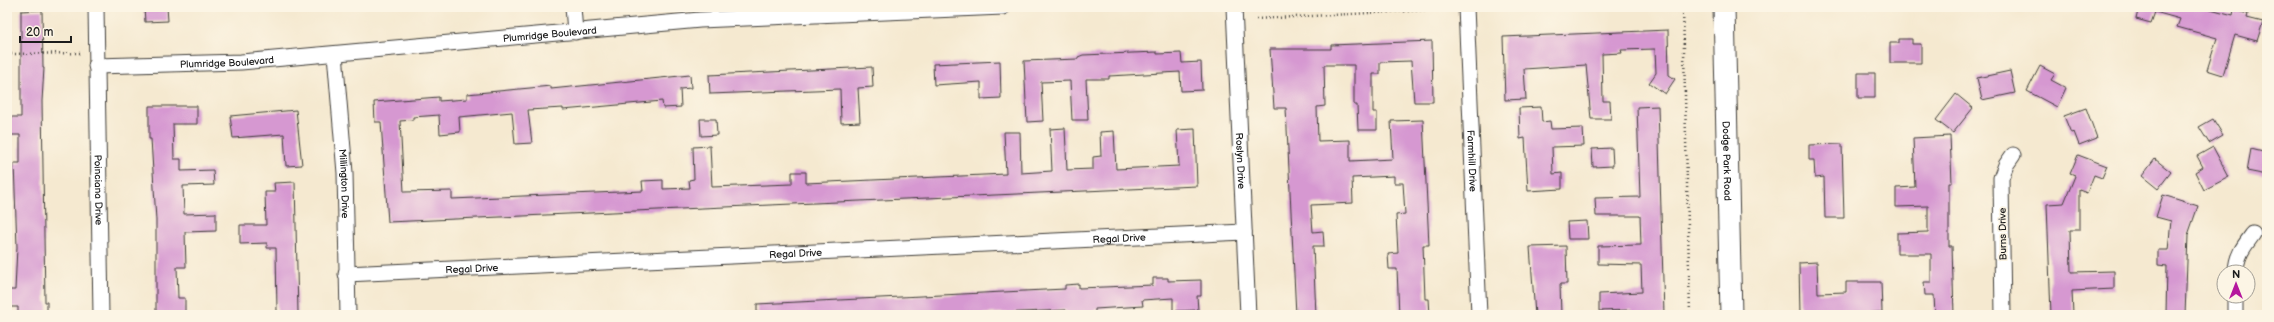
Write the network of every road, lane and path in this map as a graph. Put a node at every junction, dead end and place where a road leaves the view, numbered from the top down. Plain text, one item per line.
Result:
1 (96, 7) edge
2 (573, 7) edge
3 (1003, 7) edge
4 (1234, 7) edge
5 (1466, 7) edge
6 (1683, 7) edge
7 (1724, 7) edge
8 (1445, 9) dead end
9 (1256, 19) dead end
10 (574, 32) junction
11 (86, 53) dead end
12 (7, 54) edge
13 (335, 54) junction
14 (96, 66) junction
15 (2013, 155) dead end
16 (1244, 232) junction
17 (2254, 234) dead end
18 (2238, 264) edge
19 (346, 274) junction
20 (2235, 304) edge
21 (101, 315) edge
22 (348, 315) edge
23 (1248, 315) edge
24 (1479, 315) edge
25 (1690, 315) edge
26 (1730, 315) edge
27 (2002, 315) edge
28 (2234, 315) edge

1 - 14 street, Poinciana Drive
2 - 10 street
3 - 10 street, Plumridge Boulevard
4 - 16 street, Roslyn Drive
5 - 24 street, Farmhill Drive
6 - 25 path
7 - 26 street, Dodge Park Road
8 - 9 path
10 - 13 street, Plumridge Boulevard
11 - 12 path
13 - 14 street, Plumridge Boulevard
13 - 19 street, Millington Drive
14 - 21 street, Poinciana Drive
15 - 27 street, Burns Drive
16 - 19 street, Regal Drive
16 - 23 street, Roslyn Drive
17 - 18 street
19 - 22 street, Millington Drive
20 - 28 street

